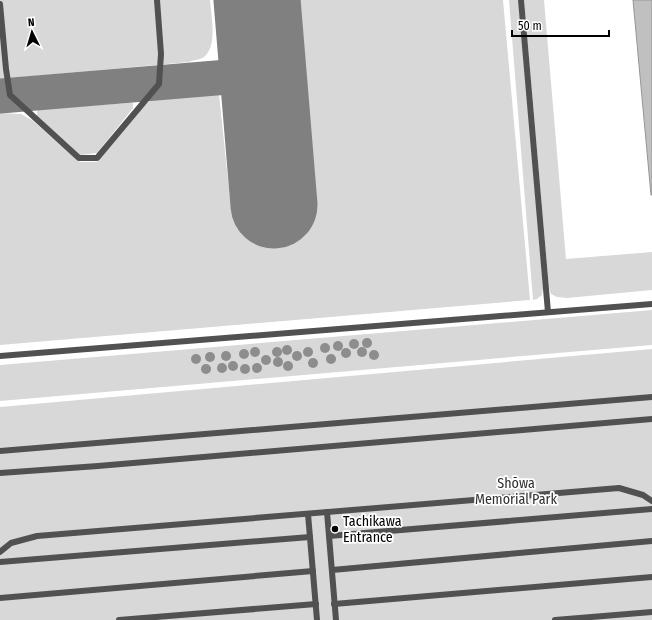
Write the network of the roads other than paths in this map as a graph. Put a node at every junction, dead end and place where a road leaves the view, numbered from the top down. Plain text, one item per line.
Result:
1 (157, 0) edge
2 (521, 0) edge
3 (0, 4) edge
4 (652, 304) edge
5 (548, 312) junction
6 (0, 356) edge
7 (652, 397) edge
8 (652, 419) edge
9 (0, 451) edge
10 (0, 473) edge
11 (652, 501) edge
12 (652, 509) edge
13 (327, 512) junction
14 (308, 514) junction
15 (329, 536) junction
16 (310, 537) junction
17 (652, 542) edge
18 (0, 552) edge
19 (0, 562) edge
20 (313, 570) junction
21 (332, 570) junction
22 (652, 577) edge
23 (0, 598) edge
24 (316, 604) junction
25 (334, 604) junction
26 (652, 612) edge
27 (119, 620) edge
28 (317, 620) edge
29 (336, 620) edge
30 (555, 620) edge

1 - 3 lane
2 - 5 lane
4 - 5 lane
5 - 6 lane
7 - 9 lane
8 - 10 lane
11 - 13 lane
12 - 15 lane
13 - 14 lane
13 - 15 lane
14 - 16 lane
14 - 18 lane
15 - 21 lane
16 - 19 lane
16 - 20 lane
17 - 21 lane
20 - 23 lane
20 - 24 lane
21 - 25 lane
22 - 25 lane
24 - 27 lane
24 - 28 lane
25 - 29 lane
26 - 30 lane

